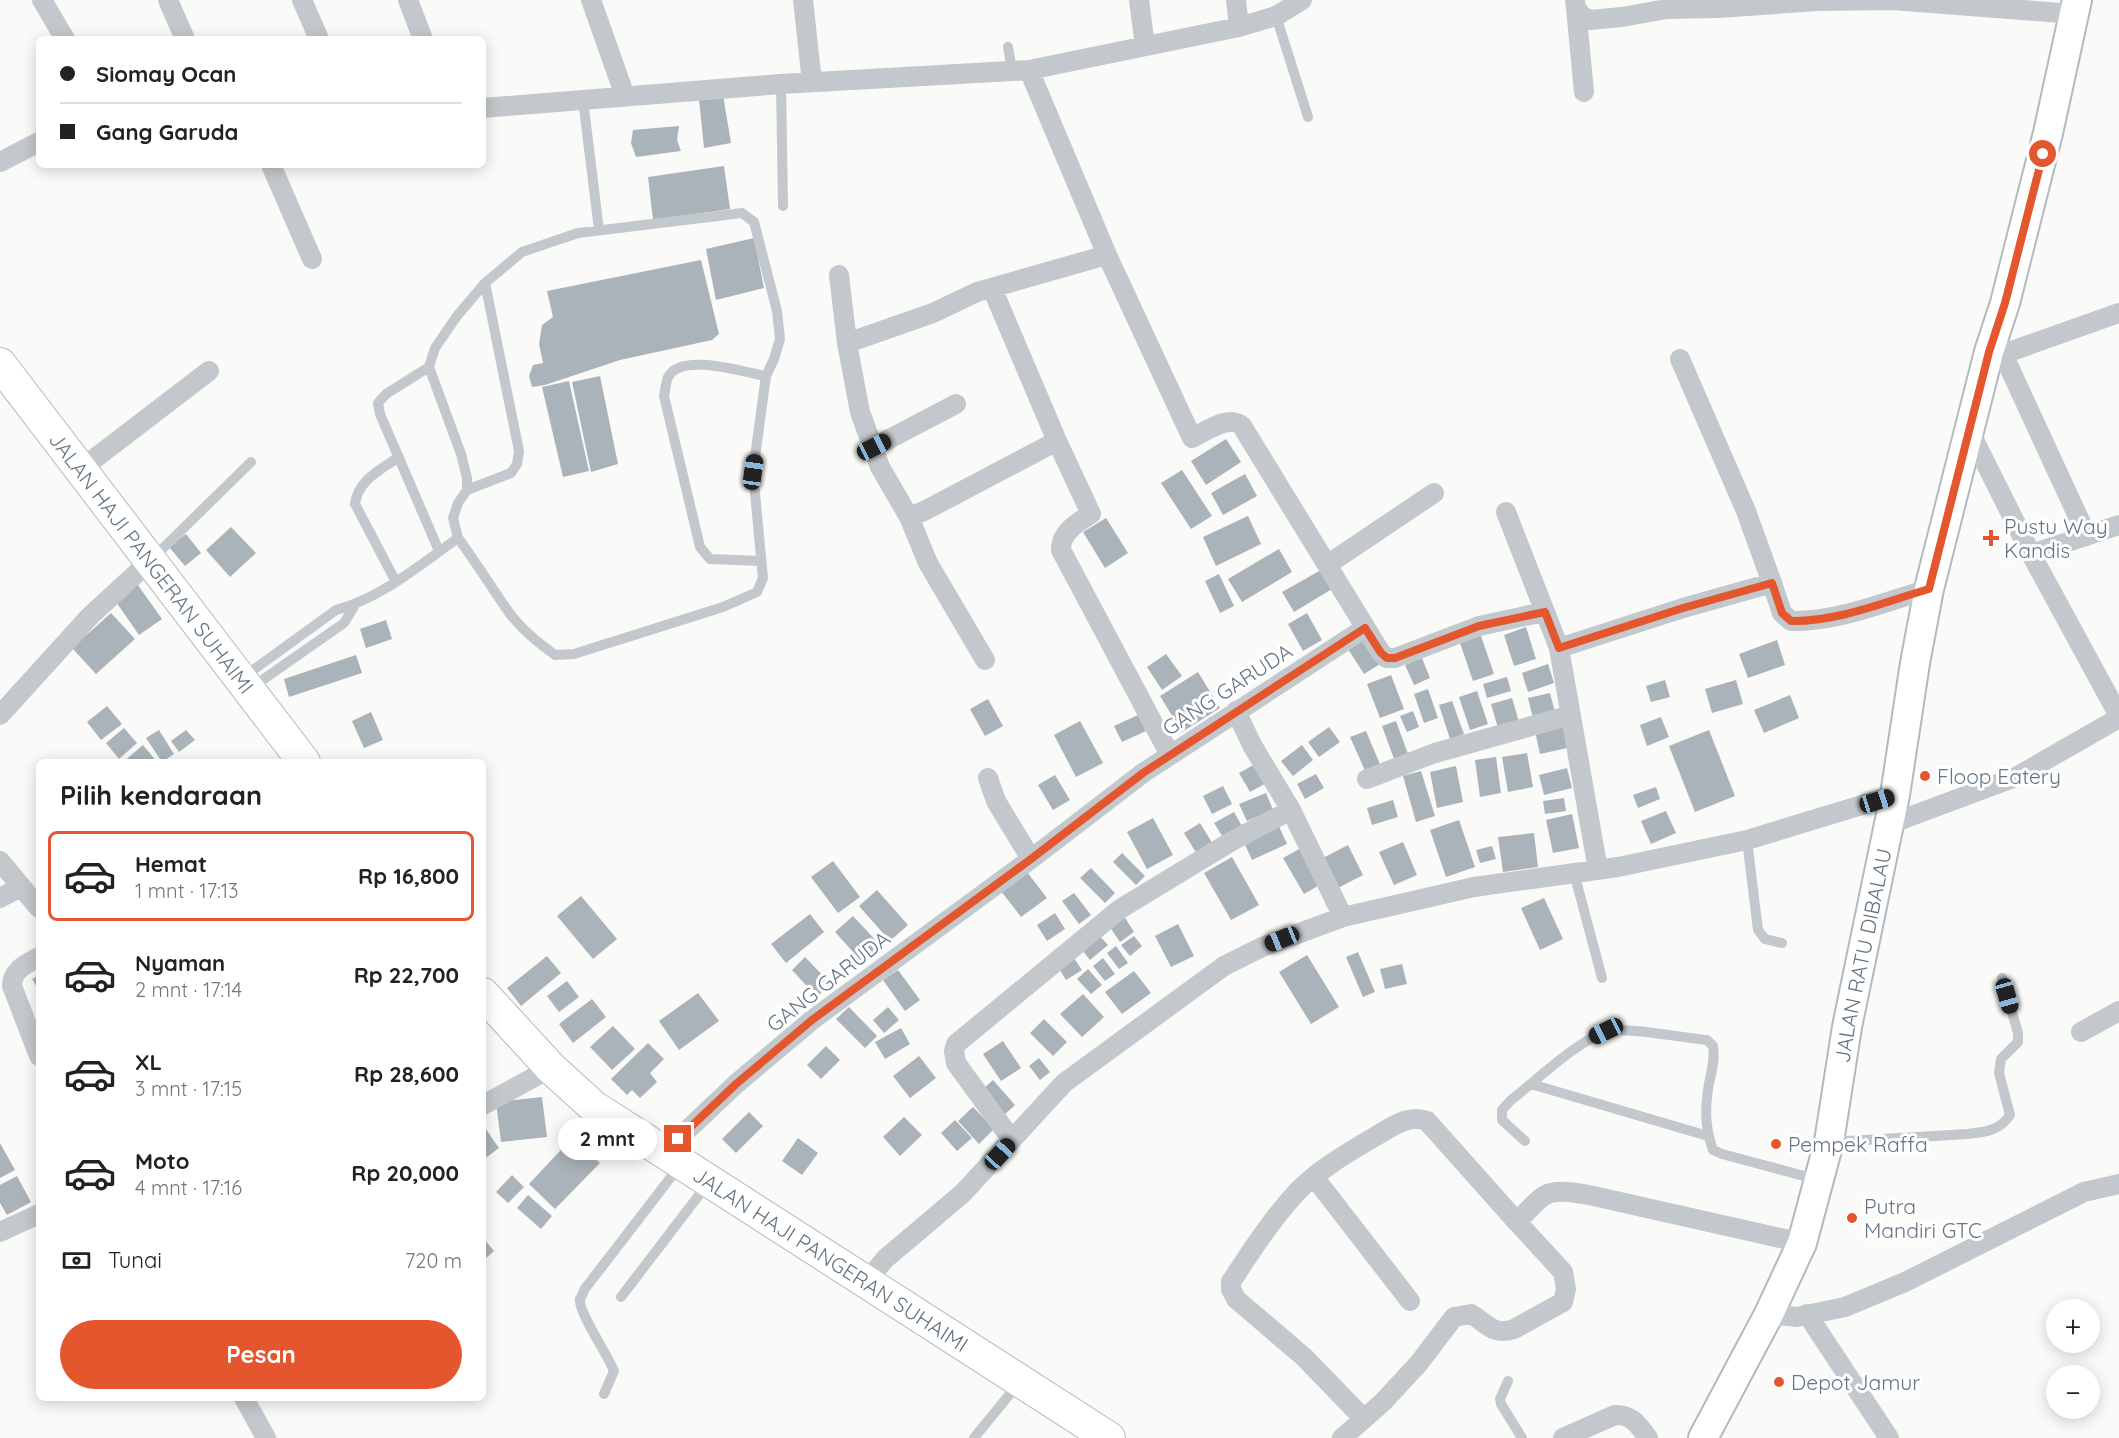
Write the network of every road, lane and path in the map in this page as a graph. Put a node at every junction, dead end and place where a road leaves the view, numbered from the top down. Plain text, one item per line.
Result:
1 (42, 0) edge
2 (168, 0) edge
3 (302, 0) edge
4 (408, 0) edge
5 (591, 0) edge
6 (803, 0) edge
7 (1138, 0) edge
8 (1236, 0) edge
9 (1302, 0) edge
10 (1575, 4) edge
11 (2076, 7) edge
12 (1276, 16) junction
13 (1239, 27) junction
14 (63, 36) edge
15 (184, 36) edge
16 (318, 36) edge
17 (422, 36) edge
18 (1145, 46) junction
19 (1008, 47) dead end
20 (1020, 70) junction
21 (812, 82) junction
22 (781, 84) junction
23 (1584, 92) dead end
24 (625, 96) junction
25 (583, 99) junction
26 (486, 108) edge
27 (1308, 117) dead end
28 (36, 144) edge
29 (0, 162) edge
30 (272, 168) edge
31 (783, 206) dead end
32 (599, 230) junction
33 (1107, 255) junction
34 (312, 259) dead end
35 (839, 275) dead end
36 (485, 283) junction
37 (992, 288) junction
38 (2119, 314) edge
39 (847, 343) junction
40 (1996, 353) junction
41 (1680, 359) dead end
42 (0, 364) edge
43 (429, 367) junction
44 (209, 371) dead end
45 (766, 376) junction
46 (956, 404) dead end
47 (1970, 430) junction
48 (1057, 441) junction
49 (874, 447) junction
50 (399, 457) junction
51 (251, 462) dead end
52 (81, 469) junction
53 (467, 490) junction
54 (1434, 493) dead end
55 (1506, 512) dead end
56 (909, 517) junction
57 (2119, 525) edge
58 (2087, 536) junction
59 (458, 538) junction
60 (439, 551) junction
61 (2031, 554) junction
62 (151, 560) junction
63 (761, 561) junction
64 (1327, 565) junction
65 (396, 582) junction
66 (1772, 583) junction
67 (1929, 589) junction
68 (1545, 612) junction
69 (1365, 628) junction
70 (1559, 648) junction
71 (985, 660) dead end
72 (245, 684) junction
73 (1236, 711) junction
74 (0, 715) edge
75 (1571, 715) junction
76 (2119, 717) edge
77 (1170, 755) junction
78 (302, 759) edge
79 (988, 778) dead end
80 (1367, 779) dead end
81 (1895, 795) junction
82 (1291, 810) junction
83 (1890, 824) junction
84 (1747, 840) junction
85 (1031, 859) junction
86 (0, 861) edge
87 (1599, 870) junction
88 (1574, 873) junction
89 (21, 887) junction
90 (0, 898) edge
91 (36, 904) edge
92 (1343, 917) junction
93 (1782, 943) dead end
94 (36, 959) edge
95 (1602, 978) dead end
96 (2002, 978) dead end
97 (486, 997) edge
98 (2119, 1011) edge
99 (2081, 1032) dead end
100 (36, 1048) edge
101 (551, 1068) junction
102 (1531, 1084) junction
103 (486, 1103) edge
104 (1708, 1136) junction
105 (1012, 1140) junction
106 (1525, 1141) dead end
107 (1829, 1142) junction
108 (672, 1158) junction
109 (1314, 1177) junction
110 (1819, 1180) junction
111 (709, 1182) junction
112 (2119, 1184) edge
113 (36, 1215) edge
114 (1517, 1222) junction
115 (0, 1232) edge
116 (1802, 1244) junction
117 (867, 1281) junction
118 (621, 1297) dead end
119 (1410, 1300) dead end
120 (1769, 1314) junction
121 (1807, 1314) junction
122 (1021, 1381) junction
123 (1508, 1381) dead end
124 (604, 1394) dead end
125 (246, 1401) edge
126 (1364, 1419) junction
127 (1094, 1434) edge
128 (266, 1438) edge
129 (974, 1438) edge
130 (1342, 1438) edge
131 (1522, 1438) edge
132 (1563, 1438) edge
133 (1648, 1438) edge
134 (1703, 1438) edge
135 (1889, 1438) edge

1 - 14 street
2 - 15 street
3 - 16 street
4 - 17 street
5 - 24 street
6 - 21 street
7 - 18 street
8 - 13 street
9 - 12 street
10 - 11 street
10 - 23 street
11 - 40 main road, JALAN RATU DIBALAU
12 - 13 street
12 - 27 lane
13 - 18 street
18 - 20 street
19 - 20 lane
20 - 21 street
20 - 33 street
21 - 22 street
22 - 24 street
22 - 31 lane
24 - 25 street
25 - 26 street
25 - 32 lane
28 - 29 street
30 - 34 street
32 - 36 lane
32 - 45 lane
33 - 37 street
33 - 64 street
35 - 39 street
36 - 43 lane
36 - 53 lane
37 - 39 street
37 - 48 street
38 - 40 street
39 - 49 street
40 - 47 main road, JALAN RATU DIBALAU
40 - 58 street
41 - 66 street
42 - 52 main road, JALAN HAJI PANGERAN SUHAIMI
43 - 50 lane
43 - 53 lane
44 - 52 street
45 - 63 lane
45 - 63 lane
46 - 49 street
47 - 61 street
47 - 67 main road, JALAN RATU DIBALAU
48 - 56 street
48 - 77 street
49 - 56 street
50 - 60 lane
50 - 65 lane
51 - 62 lane
52 - 62 main road, JALAN HAJI PANGERAN SUHAIMI
53 - 59 lane
54 - 64 street
55 - 68 street
56 - 71 street
57 - 58 street
58 - 61 street
59 - 60 lane
59 - 63 lane
60 - 65 lane
61 - 76 street
62 - 72 main road, JALAN HAJI PANGERAN SUHAIMI
62 - 74 street
64 - 69 street
65 - 72 lane
66 - 67 street
66 - 70 street
67 - 81 main road, JALAN RATU DIBALAU
68 - 69 street
68 - 70 street
69 - 73 street, GANG GARUDA
70 - 75 street
72 - 78 main road, JALAN HAJI PANGERAN SUHAIMI
73 - 77 street, GANG GARUDA
73 - 82 street
75 - 80 street
75 - 87 street
76 - 83 street
77 - 85 street, GANG GARUDA
79 - 85 street
81 - 83 main road, JALAN RATU DIBALAU
81 - 84 street
82 - 92 street
82 - 105 street
83 - 107 main road, JALAN RATU DIBALAU
84 - 87 street
84 - 93 lane
85 - 108 street, GANG GARUDA
86 - 89 street
87 - 88 street
88 - 92 street
88 - 95 lane
89 - 90 street
89 - 91 street
92 - 105 street
94 - 100 street
96 - 107 lane
97 - 101 main road, JALAN HAJI PANGERAN SUHAIMI
98 - 99 street
101 - 103 street
101 - 108 main road, JALAN HAJI PANGERAN SUHAIMI
102 - 104 lane
102 - 104 lane
102 - 106 lane
104 - 110 lane
105 - 117 street
107 - 110 main road, JALAN RATU DIBALAU
108 - 111 main road, JALAN HAJI PANGERAN SUHAIMI
108 - 124 lane
109 - 114 street
109 - 119 street
109 - 126 street
110 - 116 main road, JALAN RATU DIBALAU
111 - 117 main road, JALAN HAJI PANGERAN SUHAIMI
111 - 118 lane
112 - 121 street
113 - 115 street
114 - 116 street
114 - 126 street
116 - 120 main road, JALAN RATU DIBALAU
117 - 122 main road, JALAN HAJI PANGERAN SUHAIMI
120 - 121 street
120 - 134 main road, JALAN RATU DIBALAU
121 - 135 street
122 - 127 main road, JALAN HAJI PANGERAN SUHAIMI
122 - 129 lane
123 - 131 lane
125 - 128 street
126 - 130 street
132 - 133 street

